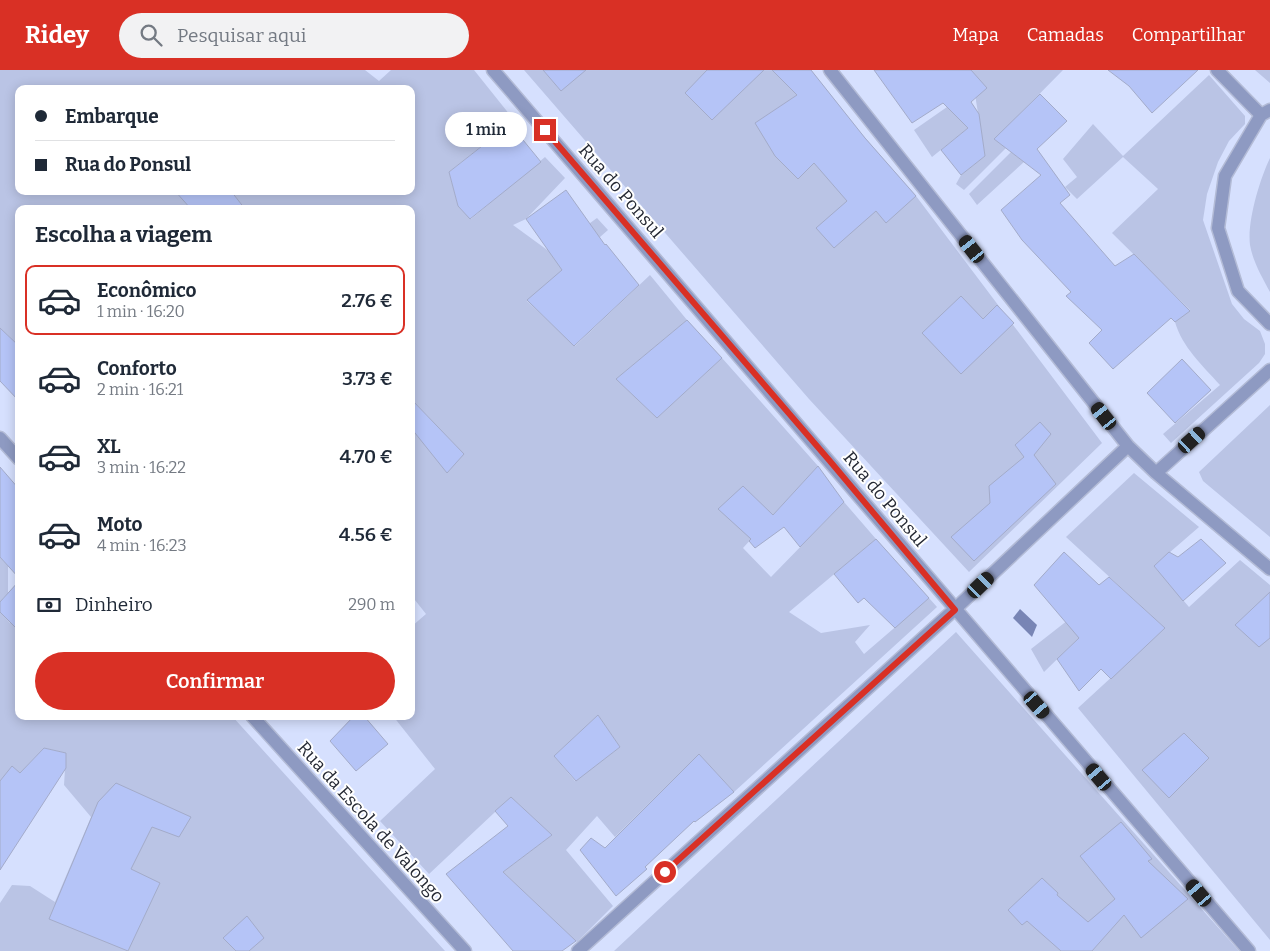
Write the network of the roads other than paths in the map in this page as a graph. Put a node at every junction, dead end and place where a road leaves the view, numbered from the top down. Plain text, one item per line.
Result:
1 (493, 70) edge
2 (830, 70) edge
3 (1218, 70) edge
4 (1265, 113) edge
5 (1270, 324) edge
6 (1270, 370) edge
7 (0, 438) edge
8 (1128, 446) junction
9 (15, 455) edge
10 (1156, 473) junction
11 (1270, 569) edge
12 (955, 610) junction
13 (256, 720) edge
14 (465, 951) edge
15 (578, 951) edge
16 (1249, 951) edge

1 - 12 street, Rua do Ponsul
2 - 8 street
3 - 4 street
4 - 5 street
6 - 10 street
7 - 9 street
8 - 10 street
8 - 12 street
10 - 11 street
12 - 15 street
12 - 16 street, Rua do Ponsul
13 - 14 street, Rua da Escola de Valongo

